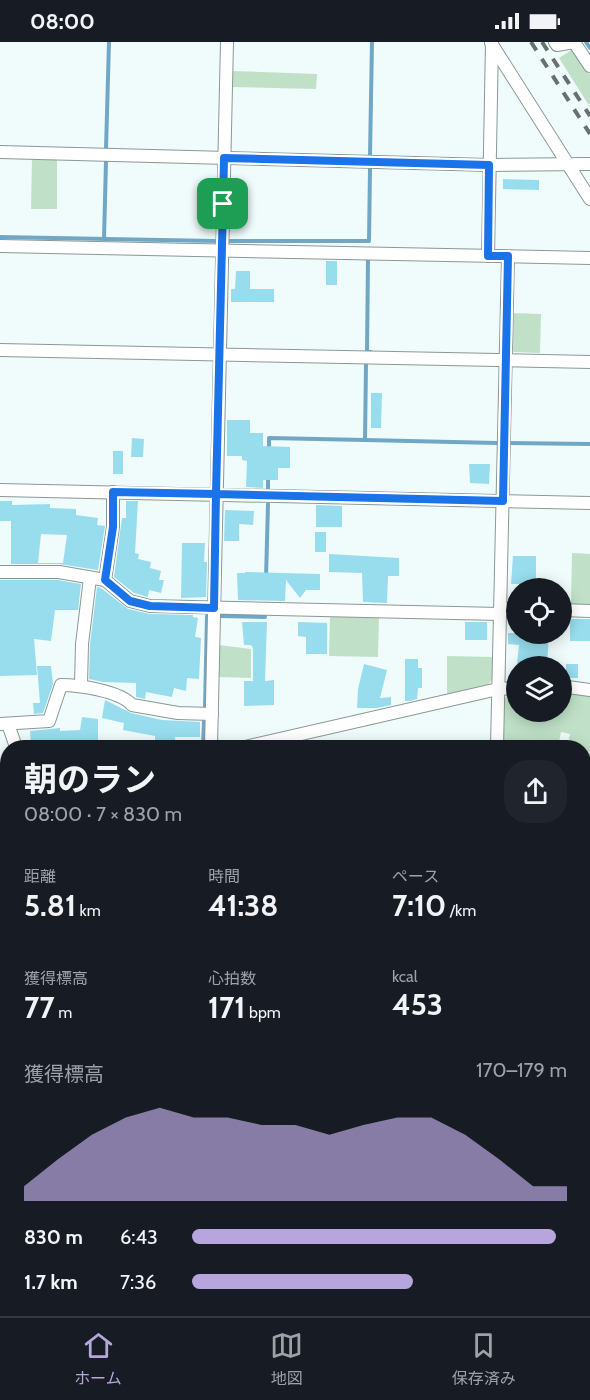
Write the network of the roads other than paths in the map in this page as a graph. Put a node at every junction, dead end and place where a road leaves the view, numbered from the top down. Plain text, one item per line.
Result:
1 (227, 42) edge
2 (555, 42) edge
3 (574, 42) edge
4 (491, 43) edge
5 (590, 66) edge
6 (0, 152) edge
7 (224, 158) junction
8 (590, 164) edge
9 (489, 165) junction
10 (569, 165) junction
11 (590, 200) edge
12 (0, 246) edge
13 (222, 250) junction
14 (488, 256) junction
15 (508, 256) junction
16 (590, 258) edge
17 (0, 351) edge
18 (219, 354) junction
19 (506, 360) junction
20 (590, 362) edge
21 (0, 490) edge
22 (113, 492) junction
23 (216, 494) junction
24 (503, 501) junction
25 (590, 503) edge
26 (0, 572) edge
27 (90, 578) junction
28 (105, 580) junction
29 (214, 608) junction
30 (506, 610) edge
31 (572, 610) edge
32 (500, 611) junction
33 (590, 611) edge
34 (81, 685) junction
35 (572, 688) edge
36 (498, 689) junction
37 (506, 689) edge
38 (590, 690) edge
39 (212, 714) junction
40 (4, 724) edge
41 (12, 740) edge
42 (211, 740) edge
43 (276, 740) edge
44 (497, 740) edge

1 - 7 street
2 - 3 street
3 - 5 street
4 - 9 street
4 - 10 street
6 - 7 street
7 - 9 street
7 - 13 street
8 - 10 street
9 - 10 street
9 - 14 street
10 - 11 street
12 - 13 street
13 - 14 street
13 - 18 street
14 - 15 street
15 - 16 street
15 - 19 street
17 - 18 street
18 - 19 street
18 - 23 street
19 - 20 street
19 - 24 street
21 - 22 street
22 - 23 street
22 - 28 street
23 - 24 street
23 - 29 street
24 - 25 street
24 - 32 street
26 - 27 street
27 - 28 street
27 - 34 street
28 - 29 street
29 - 32 street
29 - 39 street
30 - 32 street
31 - 33 street
32 - 36 street
34 - 39 street
34 - 40 street
35 - 38 street
36 - 37 street
36 - 43 street
36 - 44 street
39 - 42 street
40 - 41 street

